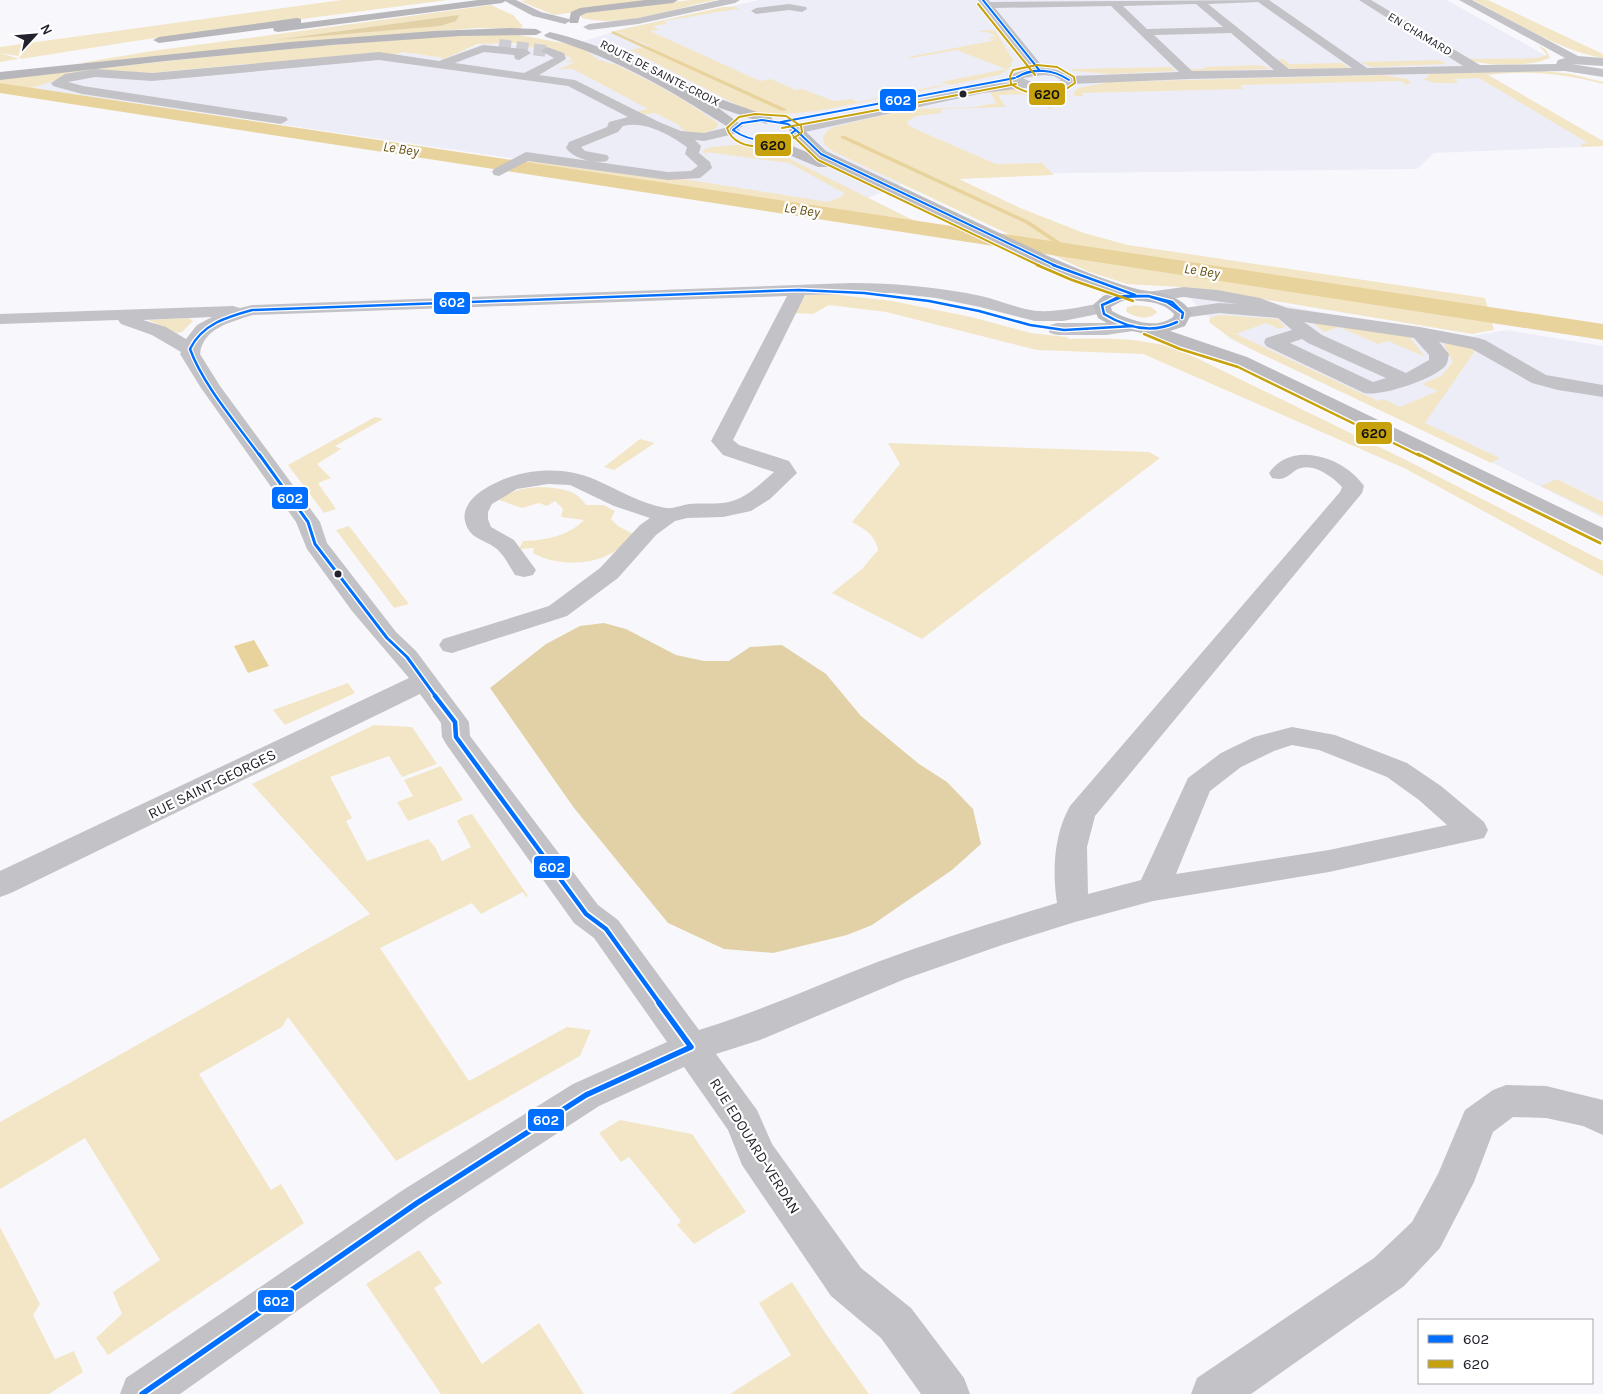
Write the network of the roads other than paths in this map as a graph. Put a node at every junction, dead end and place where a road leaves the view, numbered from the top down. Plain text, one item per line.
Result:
1 (491, 0) edge
2 (502, 0) edge
3 (508, 0) edge
4 (673, 0) edge
5 (735, 0) edge
6 (1255, 0) edge
7 (1262, 0) edge
8 (1464, 0) edge
9 (1198, 1) edge
10 (985, 2) edge
11 (1113, 2) junction
12 (1360, 2) edge
13 (453, 3) edge
14 (802, 8) dead end
15 (756, 11) dead end
16 (569, 21) junction
17 (588, 27) junction
18 (535, 30) junction
19 (1234, 30) junction
20 (1144, 32) junction
21 (550, 35) junction
22 (499, 46) tunnel mouth
23 (547, 51) dead end
24 (1603, 62) edge
25 (1570, 63) junction
26 (439, 64) junction
27 (550, 65) junction
28 (496, 66) tunnel mouth
29 (1457, 68) junction
30 (1476, 68) junction
31 (0, 69) edge
32 (1040, 71) junction
33 (1364, 71) junction
34 (484, 72) junction
35 (1286, 73) junction
36 (1603, 73) edge
37 (420, 74) dead end
38 (1189, 75) junction
39 (0, 76) edge
40 (1069, 80) junction
41 (1019, 81) junction
42 (571, 83) junction
43 (983, 89) junction
44 (596, 97) junction
45 (893, 108) junction
46 (281, 120) dead end
47 (766, 120) junction
48 (780, 122) junction
49 (651, 123) junction
50 (613, 127) junction
51 (735, 128) junction
52 (796, 130) junction
53 (636, 134) junction
54 (749, 139) junction
55 (765, 140) junction
56 (692, 141) junction
57 (580, 158) junction
58 (499, 172) dead end
59 (799, 290) junction
60 (1144, 296) junction
61 (1102, 307) junction
62 (252, 310) junction
63 (1284, 313) junction
64 (103, 315) junction
65 (1182, 316) junction
66 (0, 319) edge
67 (1139, 327) junction
68 (1420, 333) junction
69 (190, 349) junction
70 (1240, 360) junction
71 (1603, 391) edge
72 (1280, 473) dead end
73 (667, 516) junction
74 (1603, 537) edge
75 (524, 570) dead end
76 (452, 645) dead end
77 (424, 680) junction
78 (0, 885) edge
79 (1153, 889) junction
80 (1075, 910) junction
81 (691, 1048) junction
82 (1603, 1119) edge
83 (142, 1394) edge
84 (948, 1394) edge
85 (1213, 1394) edge

1 - 18 main road, ROUTE DE SAINTE-CROIX
2 - 13 highway
3 - 16 main road, ROUTE DE SAINTE-CROIX
4 - 16 highway
5 - 17 street
6 - 9 street
7 - 33 street
8 - 25 street
9 - 11 street
9 - 19 street
10 - 11 street
10 - 32 street
11 - 20 street
12 - 29 street, EN CHAMARD
12 - 30 street, EN CHAMARD
13 - 31 highway
14 - 15 street
16 - 17 main road, ROUTE DE SAINTE-CROIX
16 - 18 main road, ROUTE DE SAINTE-CROIX
17 - 21 main road, ROUTE DE SAINTE-CROIX
17 - 47 main road, ROUTE DE SAINTE-CROIX
18 - 21 main road, ROUTE DE SAINTE-CROIX
18 - 39 highway
19 - 20 street
19 - 35 street
20 - 38 street
21 - 51 main road, ROUTE DE SAINTE-CROIX
22 - 26 street
23 - 27 street
24 - 25 street
25 - 30 street, EN CHAMARD
25 - 36 street
26 - 27 street
26 - 34 street
26 - 46 street
27 - 34 street
27 - 42 street
27 - 42 street
28 - 34 street
29 - 30 street, EN CHAMARD
29 - 33 street, EN CHAMARD
32 - 40 street
32 - 41 street
33 - 35 street, EN CHAMARD
35 - 38 street, EN CHAMARD
37 - 44 street
38 - 40 street, EN CHAMARD
40 - 41 street
41 - 43 street
41 - 48 street
42 - 44 street
43 - 45 street
43 - 45 street
44 - 49 street
45 - 52 street
47 - 48 main road
47 - 51 main road
48 - 52 main road
49 - 50 street
49 - 53 street
49 - 56 street
50 - 53 street
50 - 57 street
50 - 57 street
51 - 54 main road, ROUTE DE SAINTE-CROIX
51 - 56 street
52 - 55 main road
52 - 60 main road
53 - 56 street
54 - 55 main road
54 - 56 street
55 - 61 main road
56 - 57 street
57 - 58 street
59 - 61 street
59 - 62 street
59 - 67 street
59 - 73 street
60 - 61 main road
60 - 63 street
60 - 65 main road
61 - 67 main road
62 - 64 street
62 - 69 street
63 - 65 street
63 - 68 street
63 - 68 street
64 - 66 street
64 - 69 street
65 - 67 main road
65 - 70 main road
67 - 70 main road
68 - 71 street
69 - 77 street, RUE EDOUARD-VERDAN
70 - 74 main road
72 - 80 street
73 - 75 street
73 - 76 street
77 - 78 street, RUE SAINT-GEORGES
77 - 81 street, RUE EDOUARD-VERDAN
79 - 79 street
79 - 80 street
80 - 81 street
81 - 83 street
81 - 84 street, RUE EDOUARD-VERDAN
82 - 85 street

